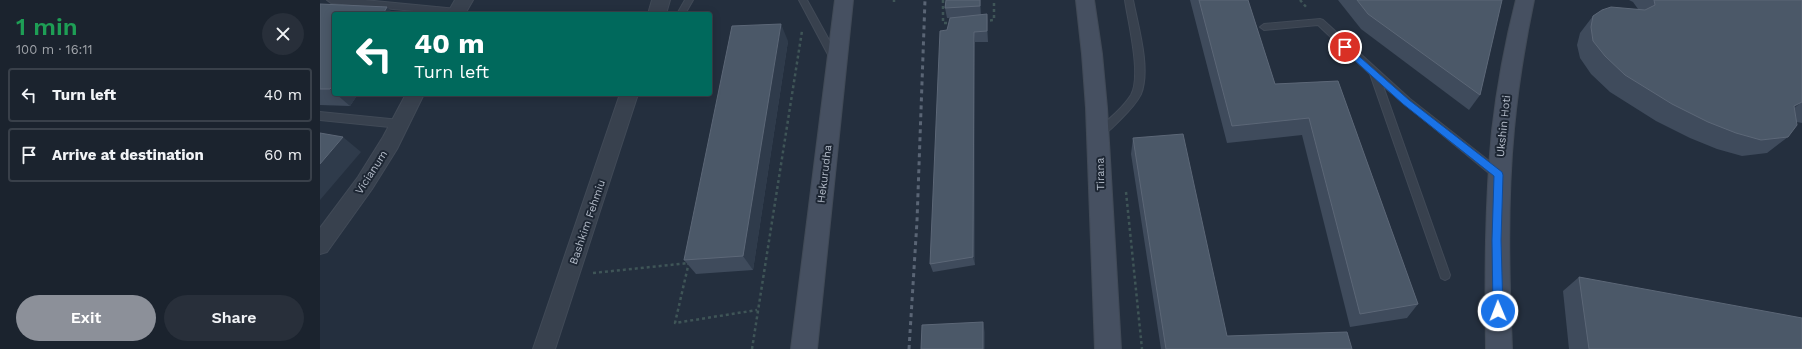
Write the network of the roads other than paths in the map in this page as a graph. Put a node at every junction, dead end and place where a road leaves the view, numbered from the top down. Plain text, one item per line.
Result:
1 (331, 0) edge
2 (662, 0) edge
3 (689, 0) edge
4 (803, 0) edge
5 (844, 0) edge
6 (1086, 0) edge
7 (1129, 0) edge
8 (1525, 0) edge
9 (459, 9) edge
10 (658, 12) edge
11 (682, 12) edge
12 (1264, 27) dead end
13 (836, 63) junction
14 (1374, 74) junction
15 (414, 96) edge
16 (628, 96) edge
17 (320, 116) edge
18 (400, 124) junction
19 (1100, 133) junction
20 (1499, 175) junction
21 (320, 245) edge
22 (1444, 275) dead end
23 (544, 349) edge
24 (804, 349) edge
25 (1108, 349) edge
26 (1499, 349) edge

1 - 9 lane
2 - 10 street
3 - 11 lane
4 - 13 lane
5 - 13 main road, Hekurudha
6 - 19 main road, Tirana
7 - 19 lane
8 - 20 main road, Ukshin Hoti
12 - 14 lane
13 - 24 main road, Hekurudha
14 - 20 lane
14 - 22 lane
15 - 18 street, Vicianum
16 - 23 street, Bashkim Fehmiu
17 - 18 lane
18 - 21 street, Vicianum
19 - 25 main road, Tirana
20 - 26 main road, Ukshin Hoti

